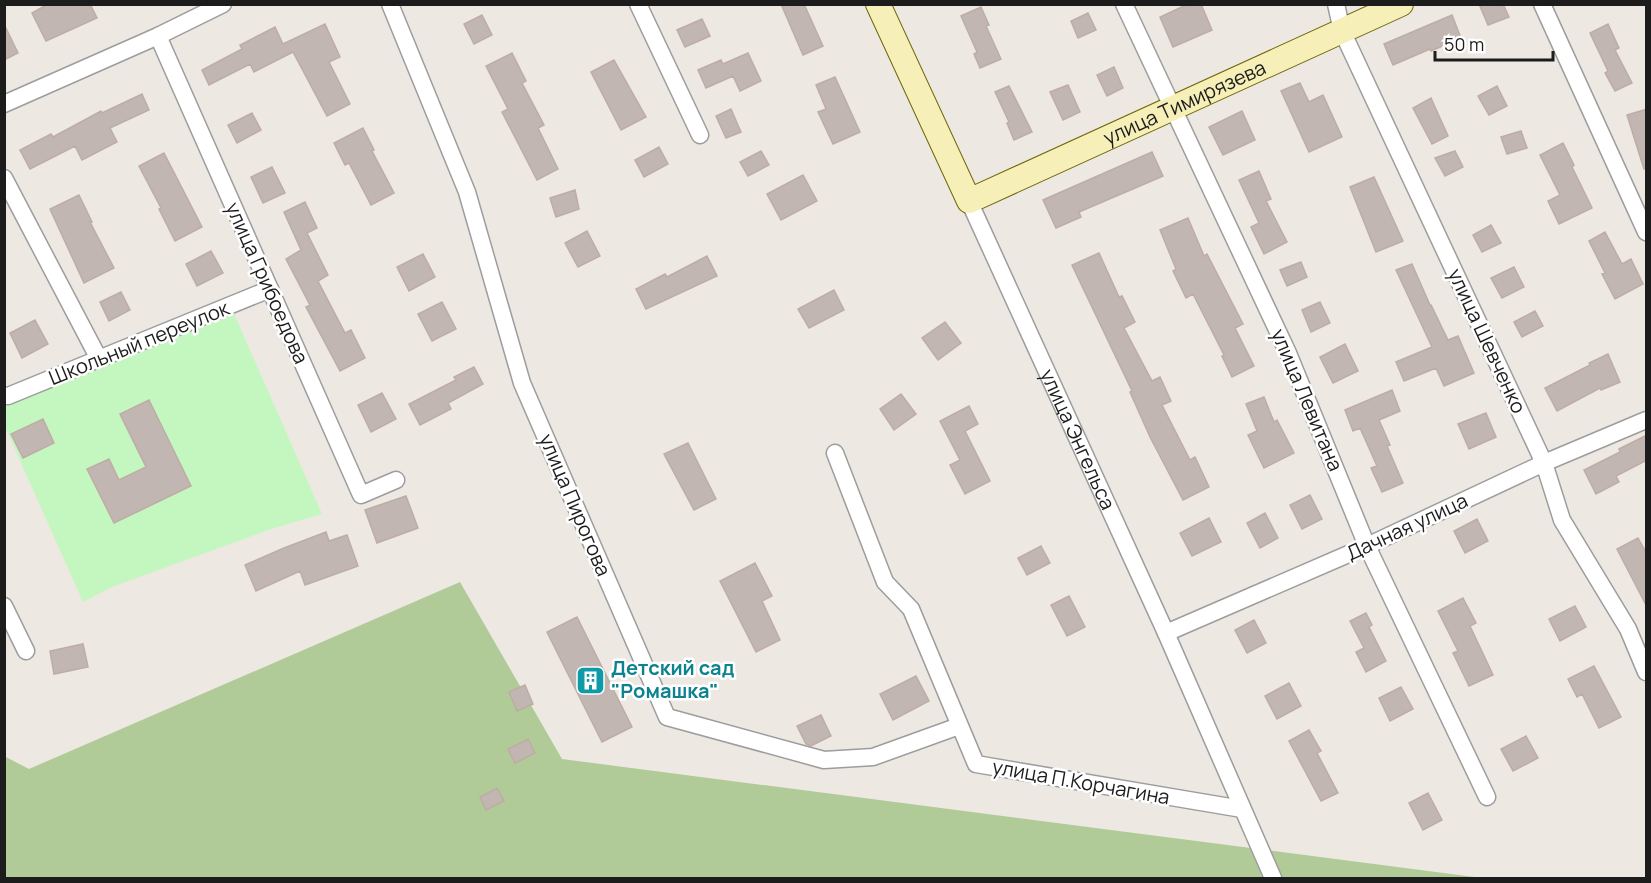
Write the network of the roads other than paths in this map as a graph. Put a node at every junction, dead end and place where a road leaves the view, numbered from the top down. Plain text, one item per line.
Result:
1 (223, 4) edge
2 (390, 4) edge
3 (638, 4) edge
4 (878, 4) edge
5 (1124, 4) edge
6 (1336, 4) edge
7 (1401, 4) edge
8 (1542, 4) edge
9 (1342, 31) junction
10 (158, 36) junction
11 (4, 104) edge
12 (1171, 109) junction
13 (700, 135) dead end
14 (4, 178) edge
15 (969, 201) junction
16 (1647, 232) edge
17 (270, 289) junction
18 (99, 358) junction
19 (8, 396) dead end
20 (1647, 420) edge
21 (835, 453) dead end
22 (1544, 463) junction
23 (396, 480) dead end
24 (1367, 546) junction
25 (4, 606) edge
26 (1166, 633) junction
27 (27, 651) dead end
28 (1647, 672) edge
29 (959, 726) junction
30 (1487, 797) dead end
31 (1242, 809) junction
32 (1273, 879) edge

1 - 10 street
2 - 29 street, улица Пирогова
3 - 13 street
4 - 15 street, улица Энгельса
5 - 12 street, улица Левитана
6 - 9 street, улица Шевченко
7 - 9 street, улица Тимирязева
8 - 16 street
9 - 12 street, улица Тимирязева
9 - 22 street, улица Шевченко
10 - 11 street
10 - 17 street, улица Грибоедова
12 - 15 street, улица Тимирязева
12 - 24 street, улица Левитана
14 - 18 street
15 - 26 street, улица Энгельса
17 - 18 street, Школьный переулок
17 - 23 street, улица Грибоедова
18 - 19 street, Школьный переулок
20 - 22 street, Дачная улица
21 - 29 street, улица П.Корчагина
22 - 24 street, Дачная улица
22 - 28 street, улица Шевченко
24 - 26 street, Дачная улица
24 - 30 street, улица Левитана
25 - 27 street
26 - 31 street, улица Энгельса
29 - 31 street, улица П.Корчагина
31 - 32 street, улица Энгельса

